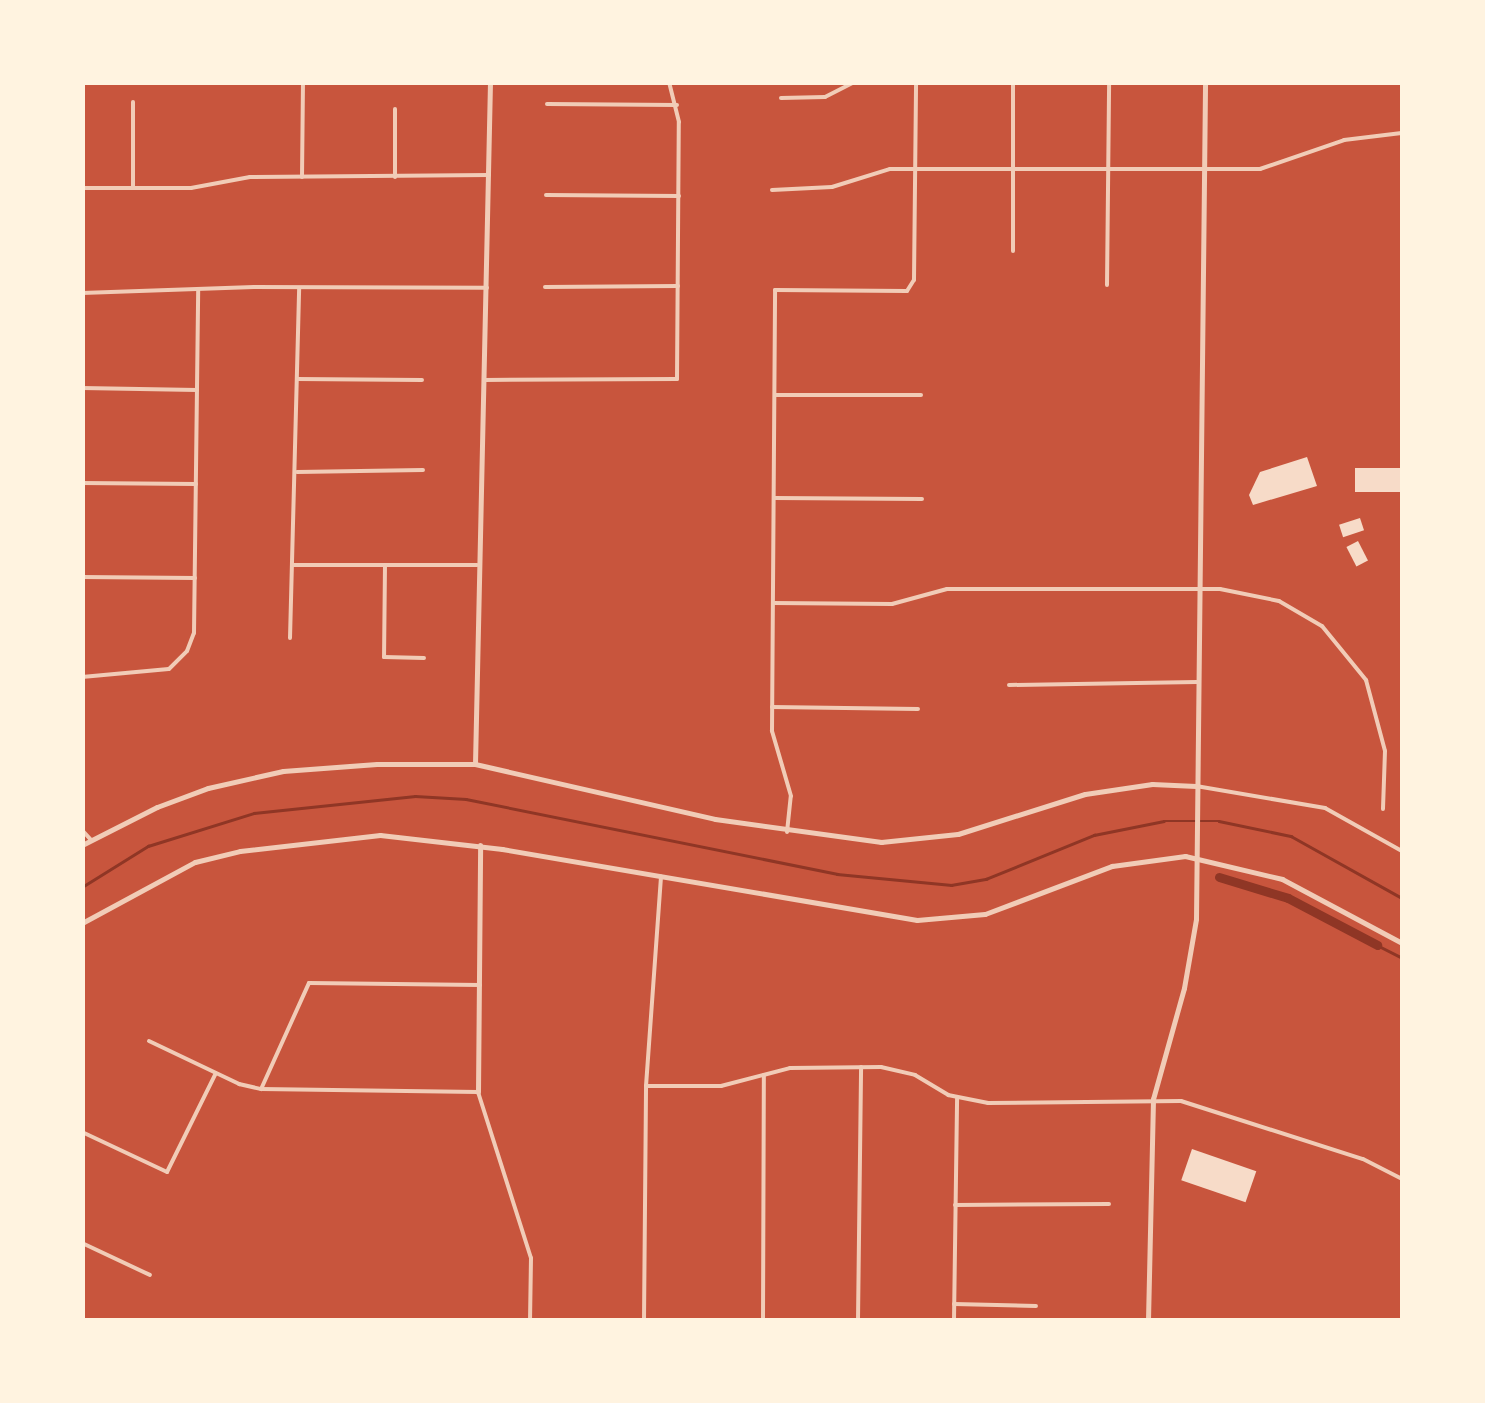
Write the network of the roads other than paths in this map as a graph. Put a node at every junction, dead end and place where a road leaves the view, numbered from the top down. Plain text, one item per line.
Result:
1 (303, 82) edge
2 (490, 82) edge
3 (669, 82) edge
4 (854, 82) edge
5 (916, 82) edge
6 (1014, 82) edge
7 (1109, 82) edge
8 (1204, 82) edge
9 (781, 98) dead end
10 (133, 102) dead end
11 (547, 104) dead end
12 (677, 105) junction
13 (395, 109) dead end
14 (1402, 133) edge
15 (915, 169) junction
16 (1014, 171) junction
17 (1204, 171) junction
18 (1108, 172) junction
19 (302, 176) junction
20 (395, 176) junction
21 (489, 176) junction
22 (82, 188) edge
23 (133, 188) junction
24 (772, 190) dead end
25 (546, 194) dead end
26 (679, 196) junction
27 (1013, 251) dead end
28 (1107, 285) dead end
29 (678, 286) junction
30 (298, 287) junction
31 (545, 287) dead end
32 (488, 288) junction
33 (198, 290) junction
34 (82, 293) edge
35 (297, 379) junction
36 (422, 380) dead end
37 (484, 380) junction
38 (82, 388) edge
39 (197, 390) junction
40 (775, 395) junction
41 (921, 395) dead end
42 (423, 470) dead end
43 (296, 472) junction
44 (82, 483) edge
45 (196, 484) junction
46 (774, 498) junction
47 (922, 499) dead end
48 (292, 564) junction
49 (385, 564) junction
50 (477, 565) junction
51 (82, 577) edge
52 (195, 578) junction
53 (1198, 589) junction
54 (773, 602) junction
55 (290, 638) dead end
56 (424, 658) dead end
57 (82, 677) edge
58 (1197, 682) junction
59 (1009, 685) dead end
60 (772, 707) junction
61 (918, 708) dead end
62 (475, 764) junction
63 (1196, 786) junction
64 (1384, 809) dead end
65 (82, 830) edge
66 (787, 832) junction
67 (91, 840) junction
68 (82, 845) edge
69 (480, 846) junction
70 (1402, 850) edge
71 (1197, 858) junction
72 (661, 877) junction
73 (82, 922) edge
74 (1402, 943) edge
75 (480, 985) junction
76 (149, 1042) dead end
77 (861, 1066) junction
78 (216, 1074) junction
79 (764, 1075) junction
80 (646, 1086) junction
81 (261, 1089) junction
82 (478, 1092) junction
83 (957, 1098) junction
84 (1153, 1098) junction
85 (82, 1132) edge
86 (1402, 1179) edge
87 (1109, 1204) dead end
88 (955, 1205) junction
89 (82, 1244) edge
90 (150, 1274) dead end
91 (954, 1304) junction
92 (1036, 1306) dead end
93 (530, 1320) edge
94 (644, 1320) edge
95 (763, 1320) edge
96 (858, 1320) edge
97 (954, 1320) edge
98 (1148, 1320) edge

1 - 19 street
2 - 21 street
3 - 12 street
4 - 9 street
5 - 15 street
6 - 16 street
7 - 18 street
8 - 17 street
10 - 23 street
11 - 12 street
12 - 26 street
13 - 20 street
14 - 17 street
15 - 16 street
15 - 24 street
15 - 40 street
16 - 18 street
16 - 27 street
17 - 18 street
17 - 53 street
18 - 28 street
19 - 20 street
19 - 23 street
20 - 21 street
21 - 32 street
22 - 23 street
25 - 26 street
26 - 29 street
29 - 31 street
29 - 37 street
30 - 32 street
30 - 33 street
30 - 35 street
32 - 37 street
33 - 34 street
33 - 39 street
35 - 36 street
35 - 43 street
37 - 50 street
38 - 39 street
39 - 45 street
40 - 41 street
40 - 46 street
42 - 43 street
43 - 48 street
44 - 45 street
45 - 52 street
46 - 47 street
46 - 54 street
48 - 49 street
48 - 55 street
49 - 50 street
49 - 56 street
50 - 62 street
51 - 52 street
52 - 57 street
53 - 54 street
53 - 58 street
53 - 64 street
54 - 60 street
58 - 59 street
58 - 63 street
60 - 61 street
60 - 66 street
62 - 66 street
62 - 67 street
63 - 66 street
63 - 70 street
63 - 71 street
65 - 67 street
67 - 68 street
69 - 72 street
69 - 73 street
69 - 75 street
71 - 72 street
71 - 74 street
71 - 84 street
72 - 80 street
75 - 81 street
75 - 82 street
76 - 78 street
77 - 79 street
77 - 83 street
77 - 96 street
78 - 81 street
78 - 85 street
79 - 80 street
79 - 95 street
80 - 94 street
81 - 82 street
82 - 93 street
83 - 84 street
83 - 88 street
84 - 86 street
84 - 98 street
87 - 88 street
88 - 91 street
89 - 90 street
91 - 92 street
91 - 97 street

